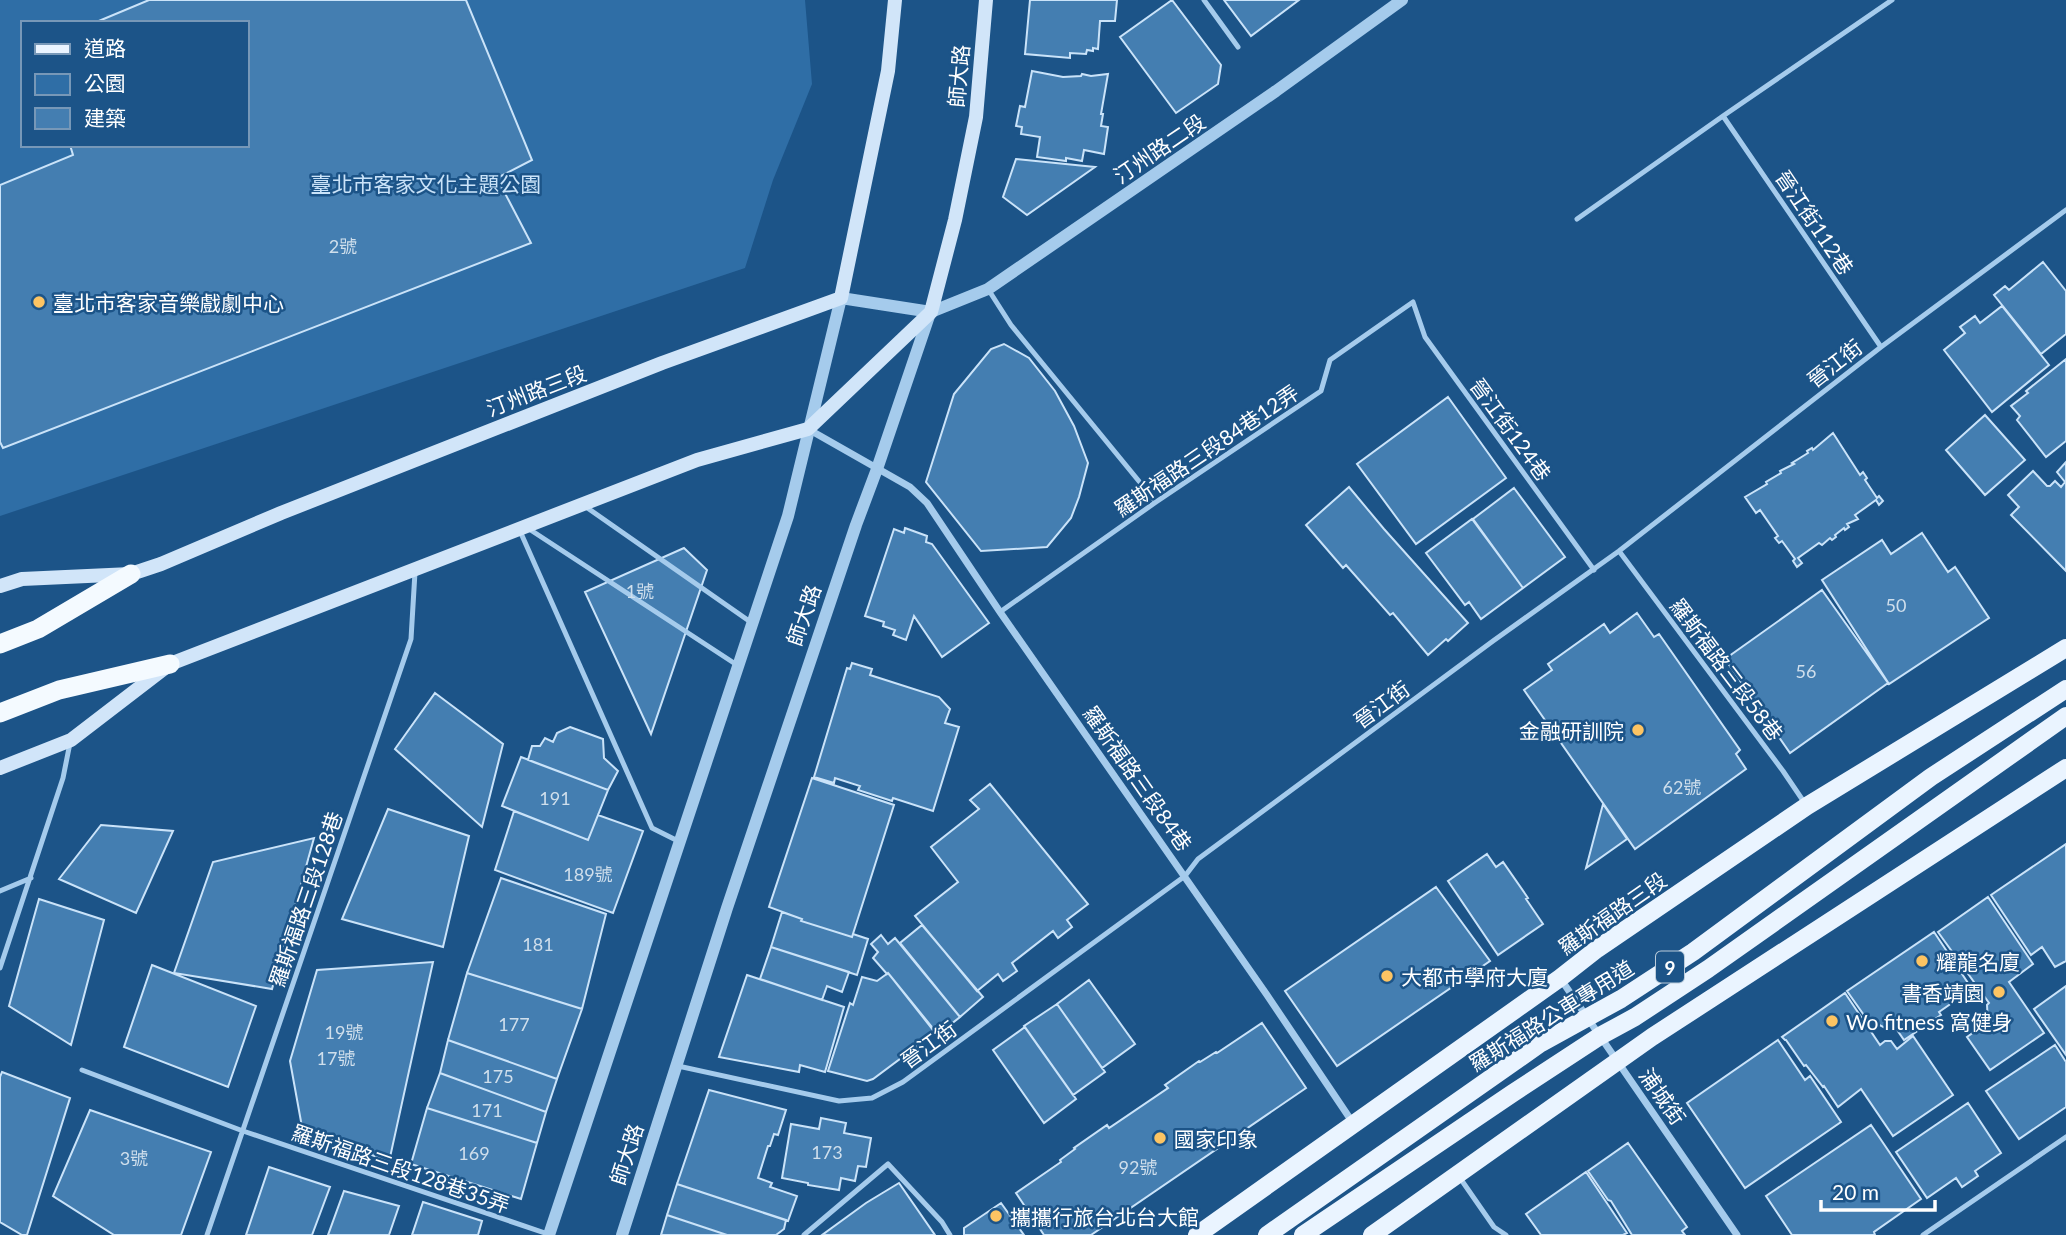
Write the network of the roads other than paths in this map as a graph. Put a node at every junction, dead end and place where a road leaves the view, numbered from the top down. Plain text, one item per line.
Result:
1 (895, 0) edge
2 (986, 0) edge
3 (1204, 0) edge
4 (1402, 0) edge
5 (1892, 0) edge
6 (1238, 47) dead end
7 (1723, 116) junction
8 (2066, 210) edge
9 (1577, 219) dead end
10 (988, 289) junction
11 (841, 298) junction
12 (1413, 302) joint
13 (931, 312) junction
14 (1881, 347) junction
15 (808, 429) junction
16 (877, 469) junction
17 (1156, 502) junction
18 (582, 504) junction
19 (522, 528) junction
20 (1619, 551) junction
21 (415, 569) junction
22 (1594, 570) junction
23 (131, 574) junction
24 (0, 586) edge
25 (1000, 612) junction
26 (752, 623) junction
27 (0, 643) edge
28 (2066, 648) edge
29 (170, 664) junction
30 (737, 665) junction
31 (2066, 689) edge
32 (0, 713) edge
33 (2066, 716) edge
34 (71, 740) junction
35 (0, 768) edge
36 (2066, 768) edge
37 (1807, 806) junction
38 (679, 842) junction
39 (1185, 876) junction
40 (31, 878) junction
41 (0, 891) edge
42 (0, 968) edge
43 (1560, 978) junction
44 (1588, 1017) junction
45 (1600, 1037) junction
46 (1618, 1062) junction
47 (676, 1066) junction
48 (82, 1070) dead end
49 (1353, 1124) junction
50 (243, 1131) junction
51 (2066, 1138) edge
52 (1458, 1175) junction
53 (207, 1235) edge
54 (549, 1235) edge
55 (622, 1235) edge
56 (803, 1235) edge
57 (950, 1235) edge
58 (1196, 1235) edge
59 (1267, 1235) edge
60 (1303, 1235) edge
61 (1372, 1235) edge
62 (1506, 1235) edge
63 (1737, 1235) edge
64 (1923, 1235) edge

1 - 11 main road
2 - 13 main road, 師大路
3 - 6 lane
4 - 10 street, 汀州路二段
5 - 7 lane
7 - 9 lane
7 - 14 lane, 晉江街112巷
8 - 14 lane, 晉江街
10 - 13 street, 汀州路二段
10 - 17 lane
11 - 13 street, 汀州路三段
11 - 15 street
11 - 23 main road, 汀州路三段
12 - 17 lane, 羅斯福路三段84巷12弄
12 - 22 lane, 晉江街124巷
13 - 15 main road
13 - 16 street, 師大路
14 - 20 lane, 晉江街
15 - 16 street
15 - 18 main road
15 - 26 street
16 - 25 street, 羅斯福路三段84巷
16 - 47 street, 師大路
17 - 25 lane, 羅斯福路三段84巷12弄
18 - 19 main road
18 - 26 lane
19 - 21 main road
19 - 30 lane
19 - 38 lane
20 - 22 lane, 晉江街
20 - 37 lane, 羅斯福路三段58巷
21 - 29 main road
21 - 50 lane, 羅斯福路三段128巷
22 - 39 lane, 晉江街
23 - 24 main road, 汀州路三段
23 - 27 highway
25 - 39 street, 羅斯福路三段84巷
26 - 30 street
28 - 37 main road, 羅斯福路三段
29 - 32 highway
29 - 34 main road
30 - 38 street
31 - 44 main road, 羅斯福路公車專用道 / 9
33 - 45 main road, 9
34 - 35 main road
34 - 40 lane
36 - 46 main road, 9
37 - 43 main road, 羅斯福路三段
38 - 54 street
39 - 47 lane, 晉江街
39 - 49 street, 羅斯福路三段84巷
40 - 41 lane
40 - 42 lane
43 - 44 street, 浦城街
43 - 49 main road, 羅斯福路三段
44 - 45 street, 浦城街
44 - 59 main road, 羅斯福路公車專用道 / 9
45 - 46 street, 浦城街
45 - 60 main road, 9
46 - 52 main road, 9
46 - 63 street, 浦城街
47 - 55 street, 師大路
48 - 50 lane, 羅斯福路三段128巷35弄
49 - 58 main road, 羅斯福路三段
50 - 53 lane, 羅斯福路三段128巷
50 - 54 lane, 羅斯福路三段128巷35弄
51 - 64 lane
52 - 61 main road, 9
52 - 62 lane
56 - 57 lane

